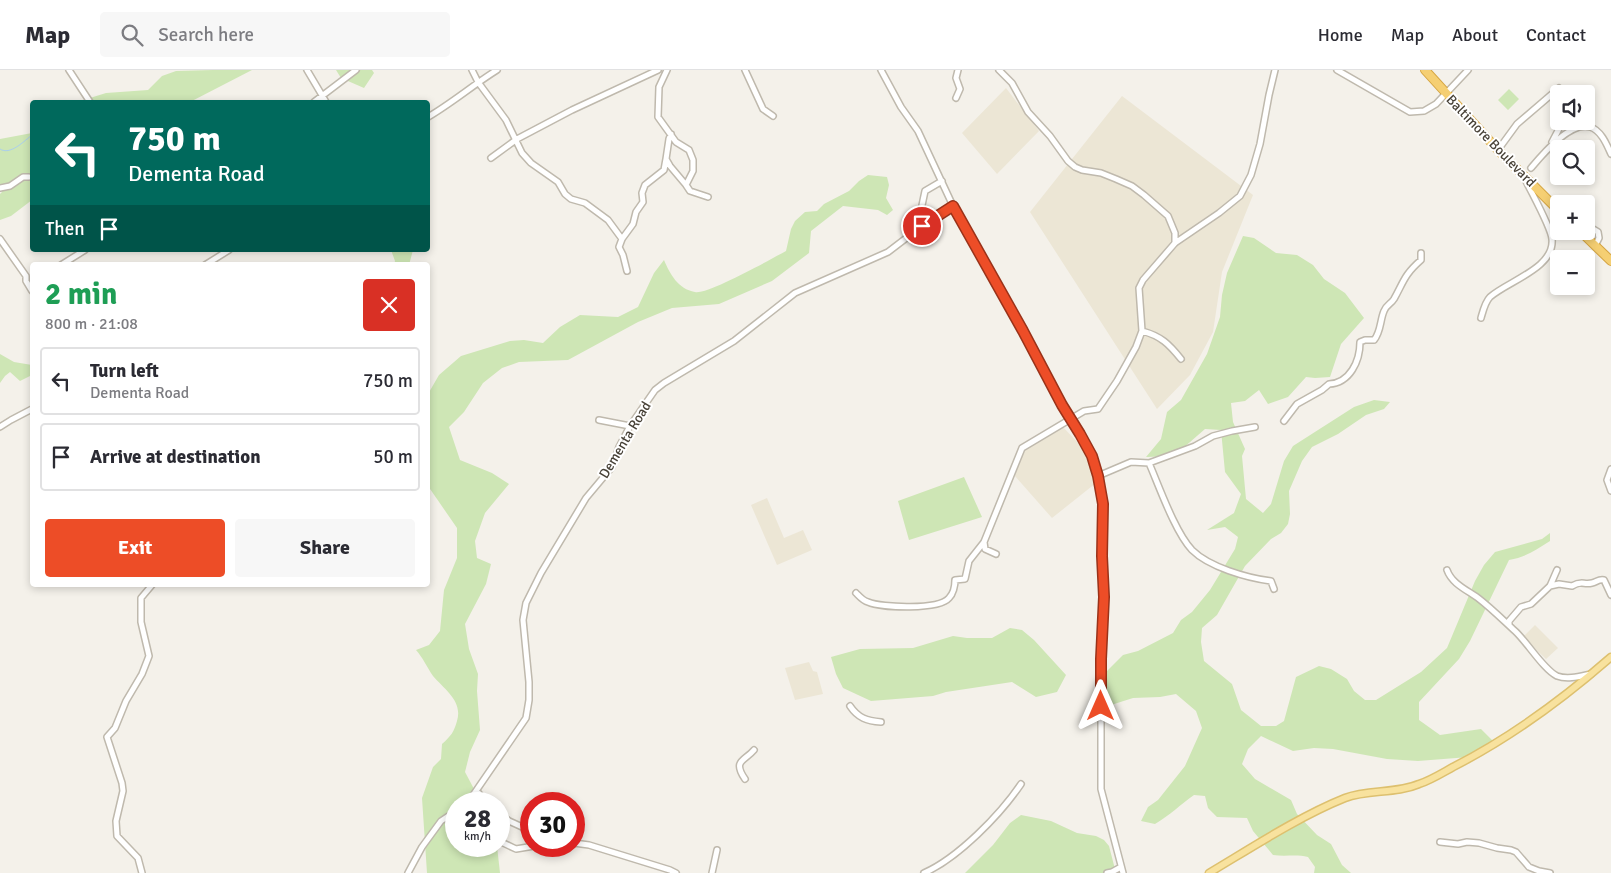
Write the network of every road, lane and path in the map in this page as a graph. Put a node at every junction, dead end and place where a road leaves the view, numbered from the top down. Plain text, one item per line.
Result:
1 (69, 70) edge
2 (307, 70) edge
3 (356, 70) edge
4 (472, 70) edge
5 (497, 70) edge
6 (658, 70) edge
7 (667, 70) edge
8 (745, 70) edge
9 (880, 70) edge
10 (958, 70) edge
11 (999, 70) edge
12 (1275, 70) edge
13 (1337, 70) edge
14 (1425, 70) edge
15 (1468, 70) edge
16 (478, 82) junction
17 (1444, 93) junction
18 (323, 95) junction
19 (1550, 95) edge
20 (956, 98) dead end
21 (89, 100) edge
22 (317, 100) edge
23 (325, 100) edge
24 (430, 116) edge
25 (773, 116) dead end
26 (671, 134) junction
27 (517, 140) junction
28 (1558, 140) edge
29 (1550, 145) edge
30 (1498, 150) junction
31 (1611, 154) edge
32 (491, 158) dead end
33 (666, 158) junction
34 (1531, 168) dead end
35 (1522, 174) junction
36 (29, 177) dead end
37 (942, 181) junction
38 (686, 185) junction
39 (0, 188) edge
40 (708, 197) dead end
41 (1550, 202) edge
42 (953, 206) junction
43 (922, 226) junction
44 (1595, 230) edge
45 (0, 240) edge
46 (622, 240) junction
47 (1590, 240) edge
48 (1175, 243) junction
49 (1595, 246) junction
50 (82, 252) edge
51 (226, 252) edge
52 (1422, 253) dead end
53 (1611, 261) edge
54 (67, 262) edge
55 (210, 262) edge
56 (627, 271) dead end
57 (30, 279) edge
58 (26, 281) junction
59 (30, 288) edge
60 (1481, 318) dead end
61 (1142, 331) junction
62 (1181, 360) dead end
63 (30, 410) edge
64 (599, 420) dead end
65 (1070, 420) junction
66 (1284, 421) dead end
67 (630, 426) junction
68 (0, 427) edge
69 (1255, 427) dead end
70 (1149, 463) junction
71 (1611, 469) edge
72 (1098, 476) junction
73 (1611, 491) edge
74 (984, 542) junction
75 (996, 554) dead end
76 (1447, 570) dead end
77 (1557, 570) dead end
78 (1550, 586) junction
79 (150, 587) edge
80 (1274, 589) dead end
81 (856, 593) dead end
82 (1611, 595) edge
83 (1509, 625) junction
84 (1611, 657) edge
85 (1592, 674) junction
86 (850, 706) dead end
87 (881, 722) dead end
88 (754, 750) dead end
89 (745, 779) dead end
90 (1021, 784) dead end
91 (476, 790) edge
92 (445, 819) edge
93 (1440, 842) dead end
94 (585, 844) edge
95 (717, 850) dead end
96 (1120, 867) junction
97 (142, 873) edge
98 (408, 873) edge
99 (676, 873) edge
100 (712, 873) edge
101 (924, 873) edge
102 (1107, 873) edge
103 (1123, 873) edge
104 (1209, 873) edge
105 (1550, 873) edge

1 - 21 street
2 - 18 street
3 - 18 street
4 - 16 street
5 - 16 street
6 - 27 street
7 - 26 street
8 - 25 street
9 - 37 street
10 - 20 street
11 - 48 street
12 - 48 street
13 - 17 street
14 - 17 highway, Baltimore Boulevard
15 - 17 street
16 - 24 street
16 - 27 street
17 - 30 highway, Baltimore Boulevard
18 - 22 street
18 - 23 street
19 - 30 street
26 - 33 street
26 - 38 street
27 - 32 street
27 - 46 street
28 - 31 street
29 - 34 street
30 - 35 highway, Baltimore Boulevard
33 - 38 street
33 - 46 street
35 - 41 highway, Baltimore Boulevard
35 - 60 street
36 - 39 street
37 - 42 street
37 - 43 street
38 - 40 street
42 - 43 street, Dementa Road
42 - 65 street
43 - 67 street, Dementa Road
44 - 49 street
45 - 58 street
46 - 56 street
47 - 49 highway
48 - 61 street
49 - 53 highway
50 - 54 street
51 - 55 street
52 - 66 street
57 - 58 street
58 - 59 street
61 - 62 street
61 - 65 street
63 - 68 street
64 - 67 street
65 - 72 street
65 - 74 street
67 - 91 street, Dementa Road
69 - 70 street
70 - 72 street
70 - 80 street
71 - 73 street
72 - 96 street
74 - 75 street
74 - 81 street
76 - 83 street
77 - 78 street
78 - 82 street
78 - 83 street
79 - 97 street
83 - 85 street
84 - 85 main road
85 - 104 main road
86 - 87 street
88 - 89 street
90 - 101 street
92 - 98 street
93 - 105 street
94 - 99 street
95 - 100 street
96 - 102 street
96 - 103 street

